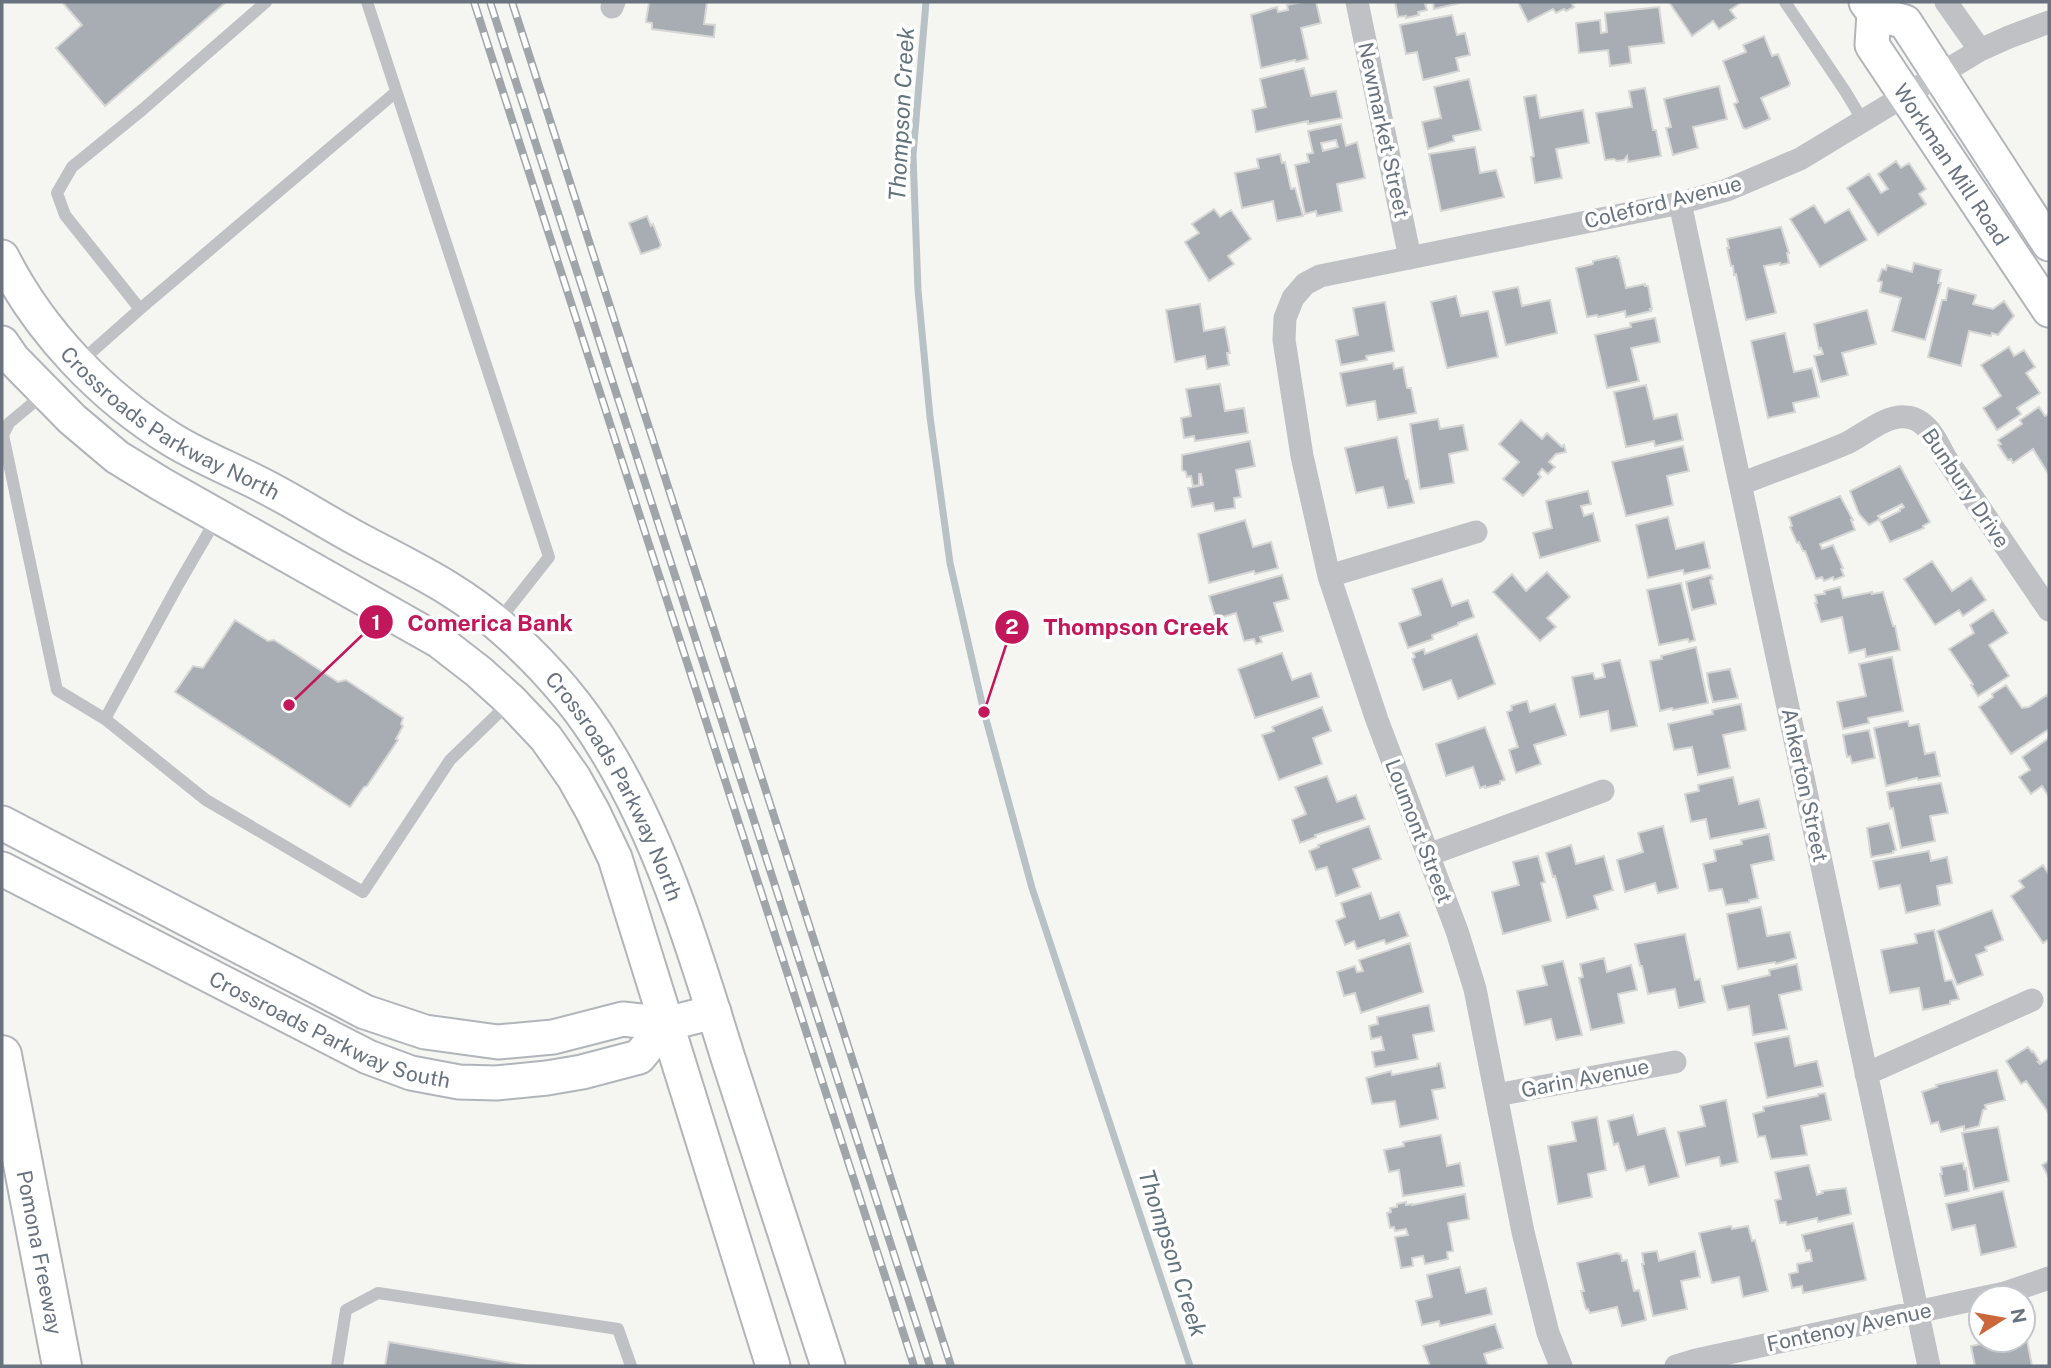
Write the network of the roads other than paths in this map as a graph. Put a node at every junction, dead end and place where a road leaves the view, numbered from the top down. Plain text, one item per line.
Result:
1 (266, 2) edge
2 (367, 2) edge
3 (1357, 2) edge
4 (1785, 2) edge
5 (1946, 2) edge
6 (1870, 7) edge
7 (2049, 22) edge
8 (1980, 50) junction
9 (1940, 75) junction
10 (396, 92) junction
11 (1906, 95) junction
12 (1863, 121) junction
13 (1680, 203) junction
14 (2049, 244) edge
15 (2, 257) edge
16 (1410, 258) junction
17 (1293, 298) joint
18 (140, 309) junction
19 (2049, 310) edge
20 (2, 343) edge
21 (78, 364) junction
22 (45, 393) junction
23 (1741, 484) junction
24 (218, 516) junction
25 (1476, 532) dead end
26 (1329, 576) junction
27 (2049, 610) edge
28 (497, 623) junction
29 (554, 679) junction
30 (511, 701) junction
31 (105, 719) junction
32 (1602, 792) dead end
33 (2, 823) edge
34 (1428, 855) junction
35 (2, 869) edge
36 (2032, 1000) dead end
37 (714, 1012) junction
38 (666, 1024) junction
39 (2, 1055) edge
40 (1675, 1062) dead end
41 (1867, 1074) junction
42 (1496, 1095) junction
43 (2049, 1278) edge
44 (2031, 1284) edge
45 (1967, 1301) edge
46 (1917, 1312) junction
47 (62, 1366) edge
48 (337, 1366) edge
49 (631, 1366) edge
50 (773, 1366) edge
51 (828, 1366) edge
52 (1561, 1366) edge
53 (1676, 1366) edge
54 (1929, 1366) edge

1 - 18 lane
2 - 10 lane
3 - 16 street, Newmarket Street
4 - 12 lane
5 - 8 street
6 - 9 street, Workman Mill Road
6 - 11 street, Workman Mill Road
7 - 8 street, Coleford Avenue
8 - 9 street, Coleford Avenue
9 - 11 street, Coleford Avenue
9 - 14 street, Workman Mill Road
10 - 18 lane
10 - 28 lane
11 - 12 street, Coleford Avenue
11 - 19 street, Workman Mill Road
12 - 13 street, Coleford Avenue
13 - 16 street, Coleford Avenue
13 - 23 street, Ankerton Street
15 - 21 street, Crossroads Parkway North
16 - 17 street, Coleford Avenue
17 - 26 street, Loumont Street
18 - 21 lane
20 - 22 street, Crossroads Parkway North
21 - 22 street
21 - 28 street, Crossroads Parkway North
22 - 24 street, Crossroads Parkway North
22 - 31 lane
23 - 27 street, Bunbury Drive
23 - 41 street, Ankerton Street
24 - 30 street, Crossroads Parkway North
24 - 31 lane
25 - 26 street
26 - 34 street, Loumont Street
28 - 29 street, Crossroads Parkway North
29 - 30 street
29 - 37 street, Crossroads Parkway North
30 - 31 lane
30 - 38 street, Crossroads Parkway North
32 - 34 street
33 - 38 street, Crossroads Parkway South
34 - 42 street, Loumont Street
35 - 38 street, Crossroads Parkway South
36 - 41 street
37 - 38 street, Crossroads Parkway South
37 - 51 street, Crossroads Parkway North
38 - 50 street, Crossroads Parkway North
39 - 47 highway, Pomona Freeway
40 - 42 street, Garin Avenue
41 - 46 street, Ankerton Street
42 - 52 street, Loumont Street
43 - 44 street, Fontenoy Avenue
45 - 46 street, Fontenoy Avenue
46 - 53 street, Fontenoy Avenue
46 - 54 street, Ankerton Street
48 - 49 lane

